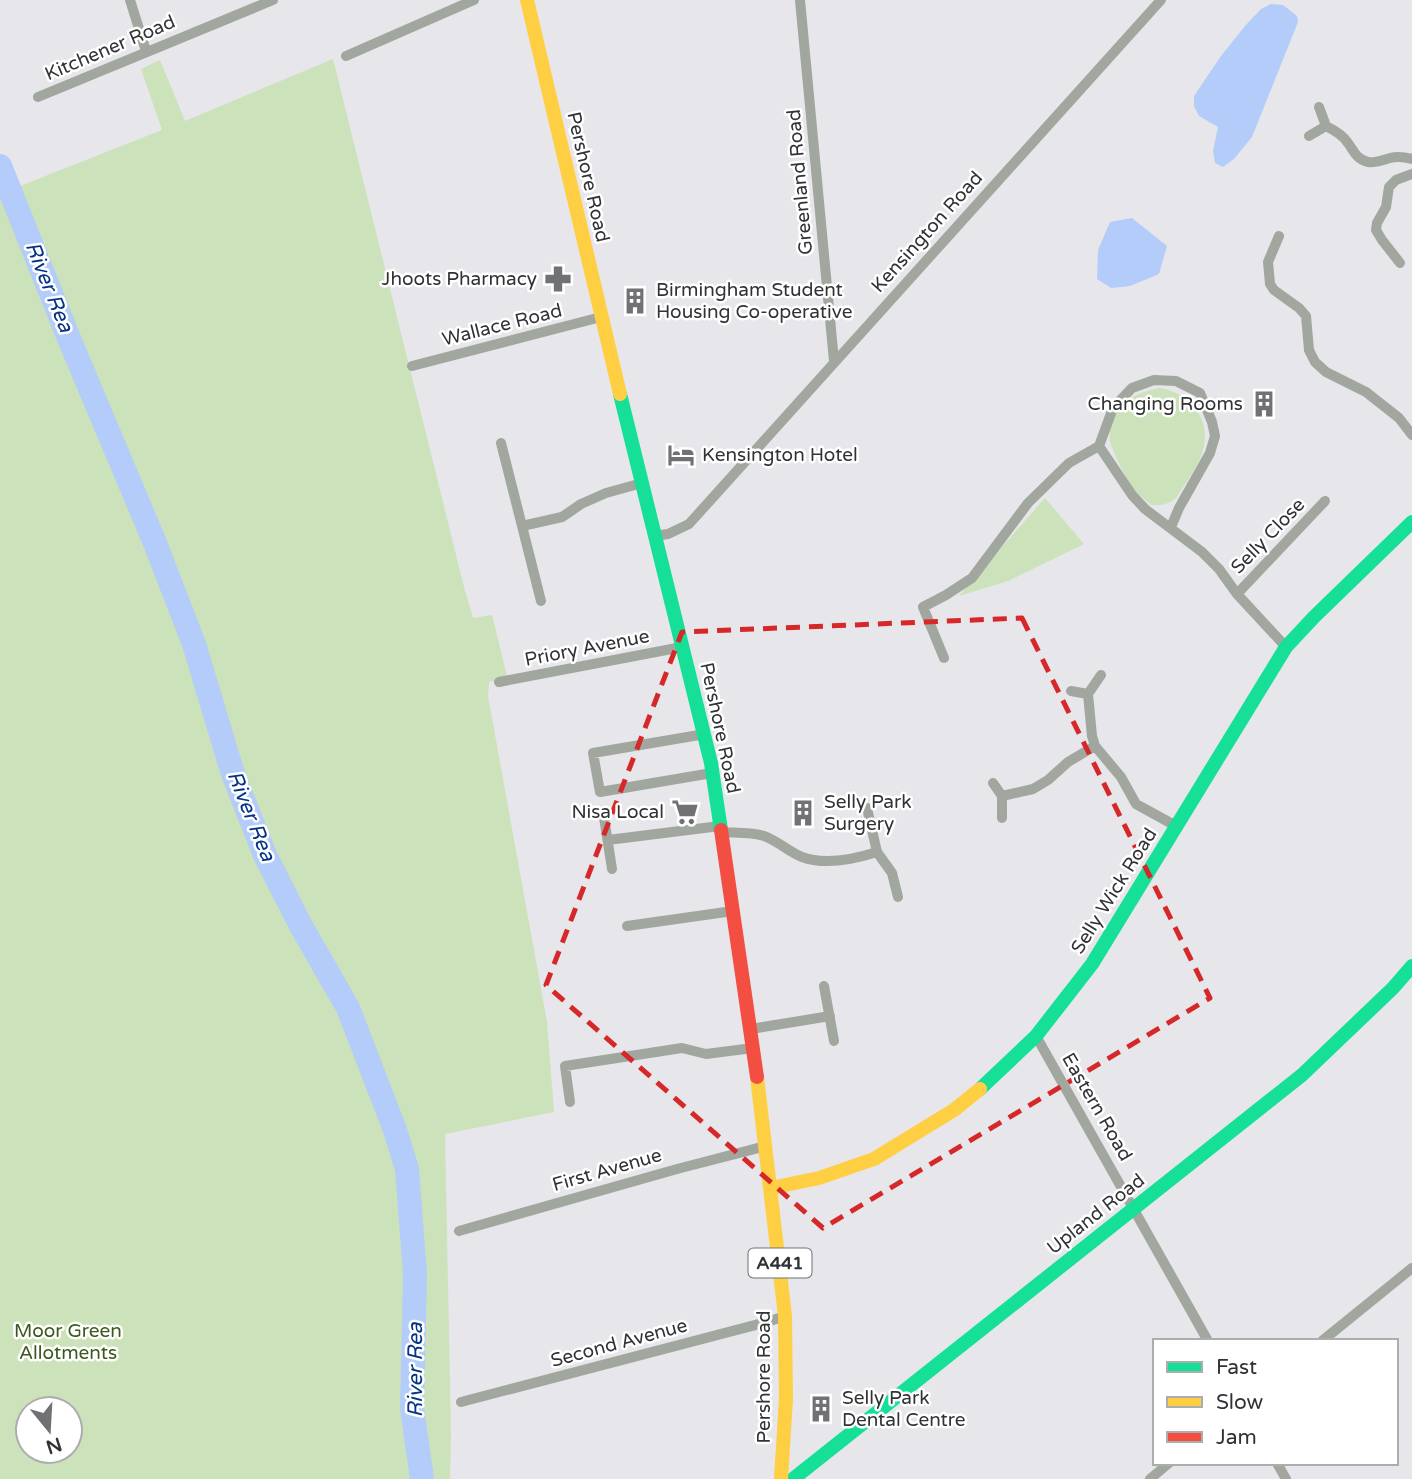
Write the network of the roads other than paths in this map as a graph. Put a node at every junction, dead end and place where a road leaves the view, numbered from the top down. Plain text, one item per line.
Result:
1 (130, 0) edge
2 (273, 0) edge
3 (474, 0) edge
4 (527, 0) edge
5 (800, 0) edge
6 (1161, 0) edge
7 (146, 51) junction
8 (346, 56) dead end
9 (38, 97) dead end
10 (1319, 107) dead end
11 (1326, 126) junction
12 (1309, 136) dead end
13 (1412, 159) edge
14 (1412, 174) edge
15 (1279, 236) dead end
16 (1400, 262) dead end
17 (601, 317) junction
18 (834, 361) junction
19 (412, 366) dead end
20 (1412, 435) edge
21 (501, 443) dead end
22 (1099, 446) junction
23 (642, 484) junction
24 (1325, 501) dead end
25 (1412, 522) edge
26 (523, 526) junction
27 (1171, 527) junction
28 (655, 536) junction
29 (1237, 594) junction
30 (541, 601) dead end
31 (682, 647) junction
32 (1286, 647) junction
33 (944, 658) dead end
34 (1101, 675) dead end
35 (499, 682) dead end
36 (1071, 691) dead end
37 (1088, 694) junction
38 (705, 734) junction
39 (1095, 746) junction
40 (712, 773) junction
41 (993, 783) dead end
42 (1002, 796) junction
43 (867, 808) dead end
44 (603, 811) dead end
45 (1002, 818) dead end
46 (1177, 826) junction
47 (720, 829) junction
48 (608, 840) junction
49 (877, 852) junction
50 (612, 869) dead end
51 (898, 897) dead end
52 (733, 911) junction
53 (626, 926) dead end
54 (1412, 966) edge
55 (824, 986) dead end
56 (830, 1016) junction
57 (751, 1029) junction
58 (1037, 1036) junction
59 (834, 1041) dead end
60 (753, 1048) junction
61 (570, 1102) dead end
62 (766, 1146) junction
63 (771, 1188) junction
64 (1134, 1208) junction
65 (459, 1231) dead end
66 (1412, 1268) edge
67 (785, 1316) junction
68 (1207, 1339) edge
69 (1324, 1339) edge
70 (461, 1402) dead end
71 (1167, 1465) edge
72 (781, 1479) edge
73 (793, 1479) edge
74 (1150, 1479) edge

1 - 7 street
2 - 7 street, Kitchener Road
3 - 8 street
4 - 17 street, Pershore Road / A441
5 - 18 street, Greenland Road
6 - 18 street, Kensington Road
7 - 9 street, Kitchener Road
10 - 11 street
11 - 12 street
11 - 13 street
14 - 16 street
15 - 20 street
17 - 19 street, Wallace Road
17 - 23 street, Pershore Road / A441
18 - 28 street, Kensington Road
21 - 26 street
22 - 27 street
22 - 27 street
22 - 33 street
23 - 26 street
23 - 28 street, Pershore Road / A441
24 - 29 street, Selly Close
25 - 32 street, Selly Wick Road
26 - 30 street
27 - 29 street
28 - 31 street, Pershore Road / A441
29 - 32 street
31 - 35 street, Priory Avenue
31 - 38 street, Pershore Road / A441
32 - 46 street, Selly Wick Road
34 - 37 street
36 - 37 street
37 - 39 street
38 - 40 street, Pershore Road / A441
38 - 40 street
39 - 42 street
39 - 46 street
40 - 47 street, Pershore Road / A441
41 - 42 street
42 - 45 street
43 - 49 street
44 - 48 street
46 - 58 street, Selly Wick Road
47 - 48 street
47 - 49 street
47 - 52 street, Pershore Road / A441
48 - 50 street
49 - 51 street
52 - 53 street
52 - 57 street, Pershore Road / A441
54 - 64 street, Upland Road
55 - 56 street
56 - 57 street
56 - 59 street
57 - 60 street, Pershore Road / A441
58 - 63 street, Selly Wick Road
58 - 64 street, Eastern Road
60 - 61 street
60 - 62 street, Pershore Road / A441
62 - 63 street, Pershore Road / A441
62 - 65 street, First Avenue
63 - 67 street, Pershore Road / A441
64 - 68 street, Eastern Road
64 - 73 street, Upland Road
66 - 69 street
67 - 70 street, Second Avenue
67 - 72 street, Pershore Road / A441
71 - 74 street

